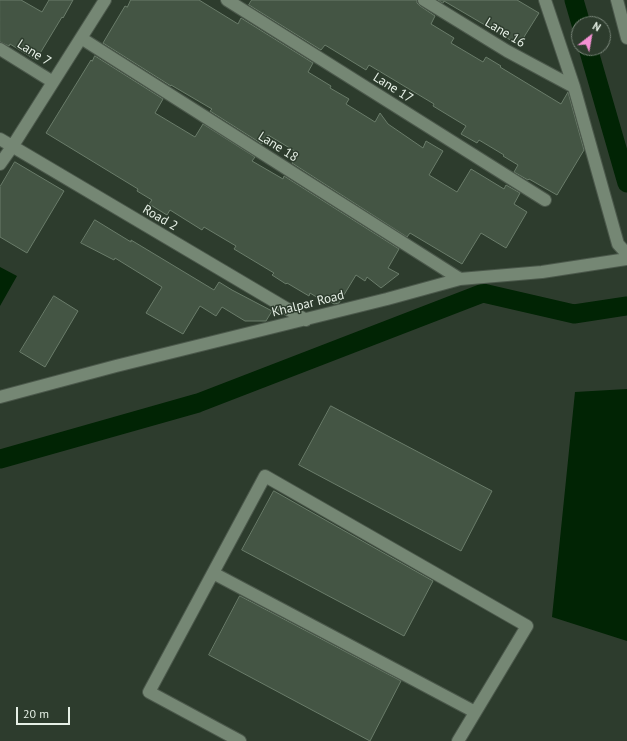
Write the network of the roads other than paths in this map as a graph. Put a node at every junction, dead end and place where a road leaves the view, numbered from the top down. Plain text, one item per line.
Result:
1 (105, 0) edge
2 (228, 0) edge
3 (424, 0) edge
4 (545, 0) edge
5 (617, 0) edge
6 (240, 3) edge
7 (81, 38) junction
8 (627, 38) edge
9 (0, 49) edge
10 (53, 82) junction
11 (574, 87) junction
12 (0, 139) edge
13 (12, 147) junction
14 (0, 164) edge
15 (544, 200) dead end
16 (627, 254) edge
17 (627, 259) edge
18 (460, 279) junction
19 (306, 320) junction
20 (0, 397) edge
21 (213, 573) junction
22 (475, 712) junction
23 (240, 741) edge
24 (458, 741) edge

1 - 7 street
2 - 6 street, Lane 17
3 - 11 street, Lane 16
4 - 11 street
5 - 8 street
6 - 15 street, Lane 17
7 - 10 street
7 - 18 street, Lane 18
9 - 10 street, Lane 7
10 - 13 street
11 - 16 street
12 - 13 street, Road 2
13 - 14 street
13 - 19 street, Road 2
17 - 18 street, Khalpar Road
18 - 19 street, Khalpar Road
19 - 20 street, Khalpar Road
21 - 22 street
21 - 22 street
21 - 23 street
22 - 24 street

